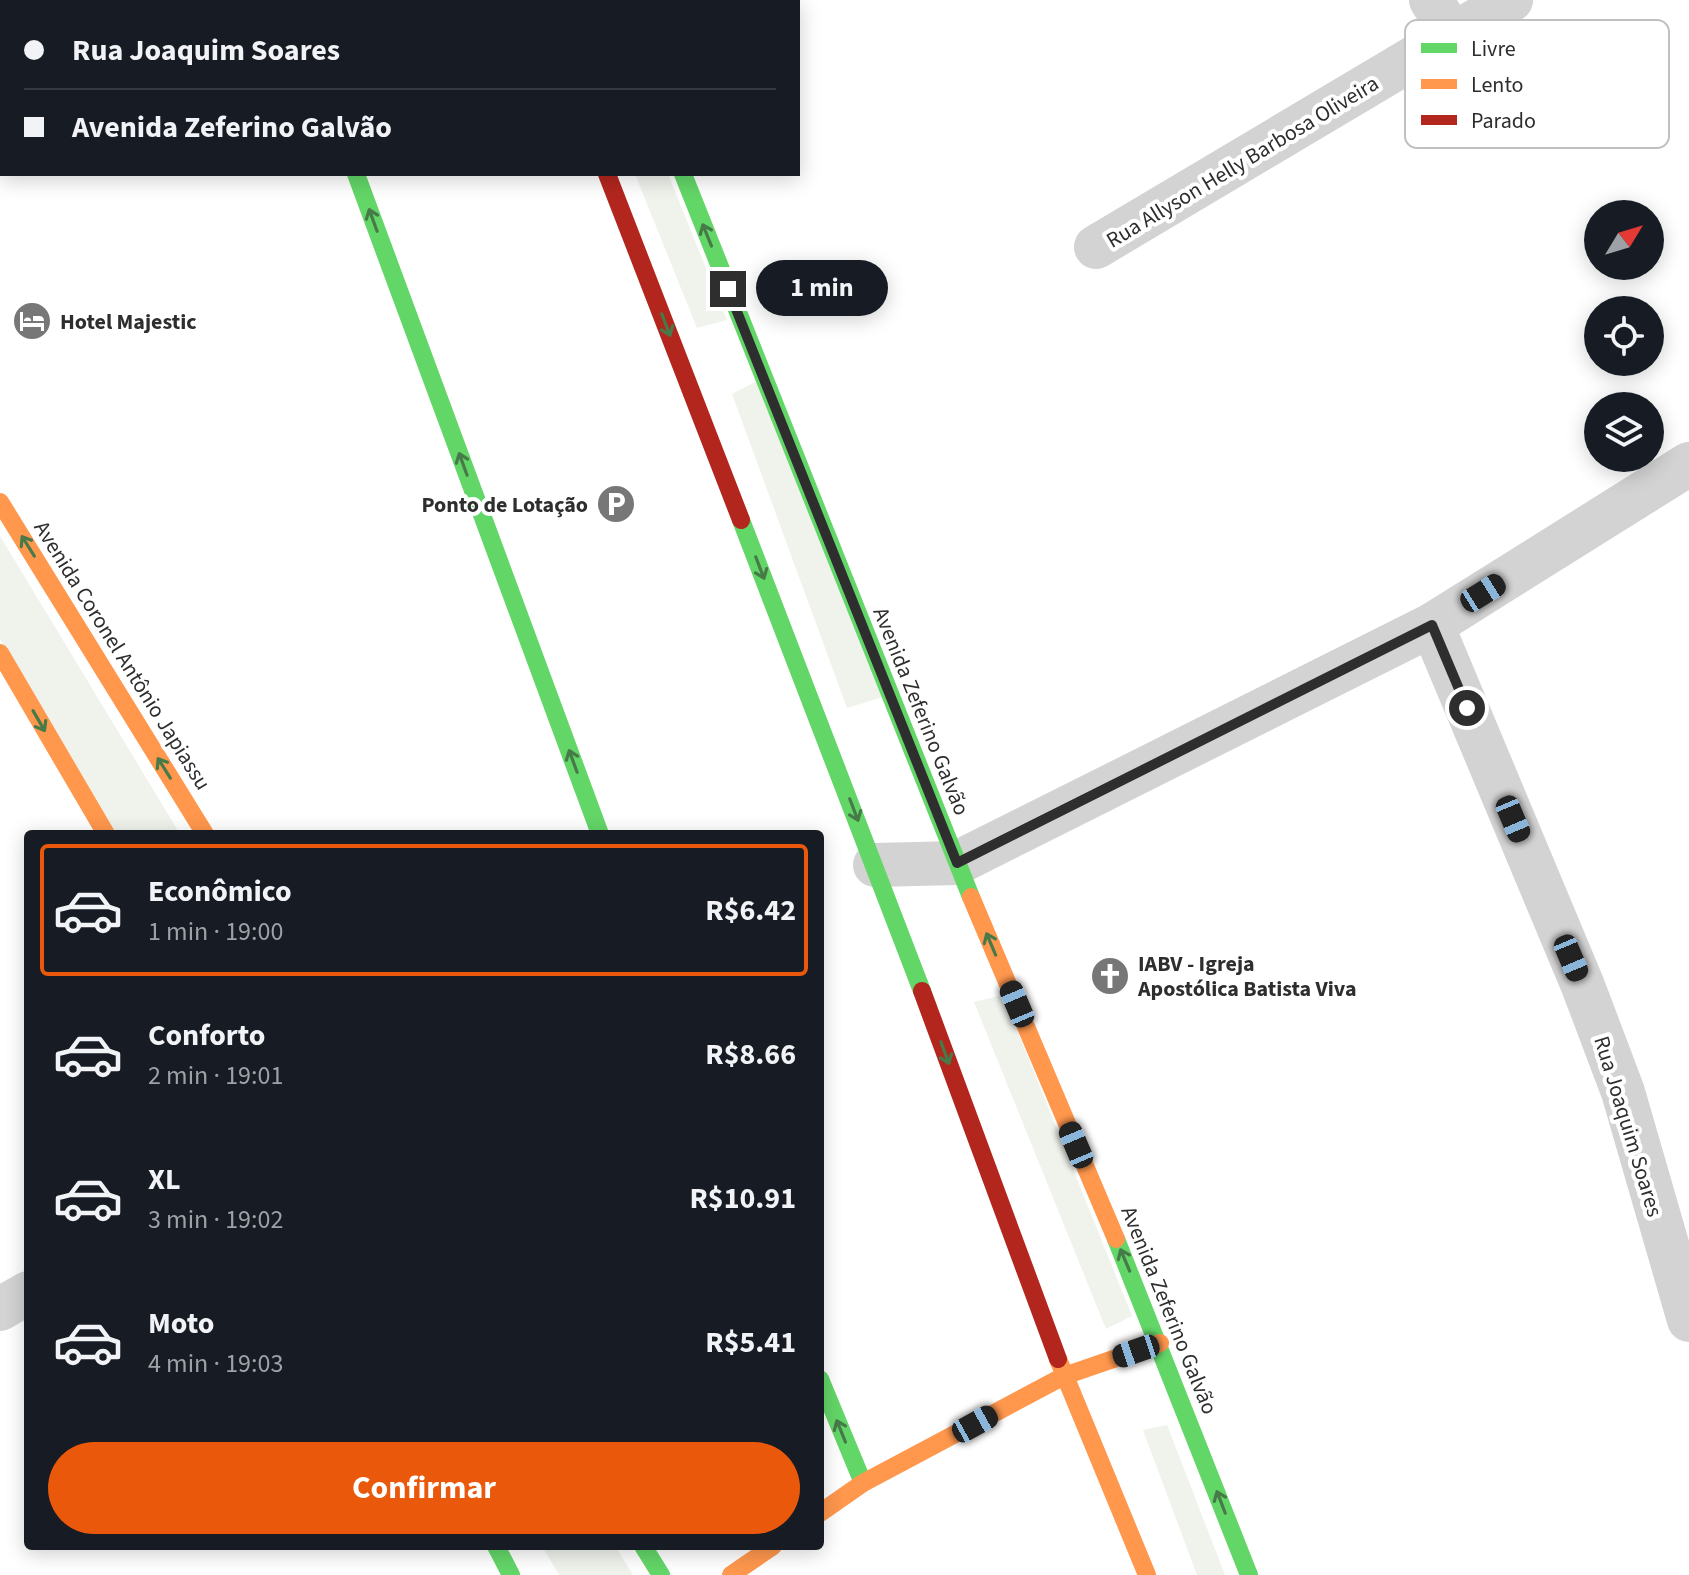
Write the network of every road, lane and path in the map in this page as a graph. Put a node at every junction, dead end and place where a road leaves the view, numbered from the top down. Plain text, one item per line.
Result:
1 (1511, 0) edge
2 (1442, 17) edge
3 (1405, 42) edge
4 (357, 176) edge
5 (608, 176) edge
6 (684, 176) edge
7 (1096, 247) dead end
8 (1689, 464) edge
9 (0, 502) edge
10 (1432, 625) junction
11 (0, 653) edge
12 (104, 830) edge
13 (203, 830) edge
14 (599, 830) edge
15 (957, 863) junction
16 (875, 865) junction
17 (24, 1295) edge
18 (0, 1309) edge
19 (1689, 1320) edge
20 (1160, 1343) junction
21 (1064, 1376) junction
22 (824, 1389) edge
23 (863, 1483) junction
24 (824, 1510) edge
25 (498, 1550) edge
26 (645, 1550) edge
27 (767, 1550) edge
28 (511, 1575) edge
29 (661, 1575) edge
30 (731, 1575) edge
31 (1147, 1575) edge
32 (1249, 1575) edge

1 - 2 street, Rua Allyson Helly Barbosa Oliveira
3 - 7 street, Rua Allyson Helly Barbosa Oliveira
14 -> 4 street
5 -> 16 street
15 -> 6 street, Avenida Zeferino Galvão
8 - 10 street
13 -> 9 street, Avenida Coronel Antônio Japiassu
10 - 15 street
10 - 19 street, Rua Joaquim Soares
11 -> 12 street
15 - 16 street
20 -> 15 street, Avenida Zeferino Galvão
16 -> 21 street
17 - 18 street
20 - 21 street
32 -> 20 street, Avenida Zeferino Galvão
21 - 23 street
21 - 31 street
23 -> 22 street
23 - 24 street
25 - 28 street
26 - 29 street
27 - 30 street

